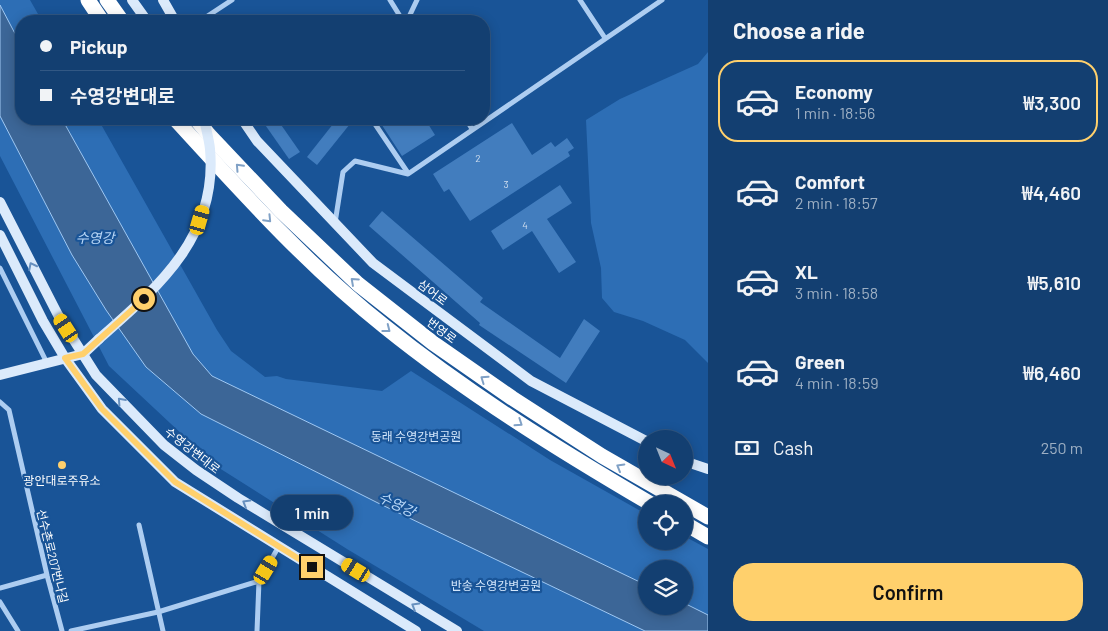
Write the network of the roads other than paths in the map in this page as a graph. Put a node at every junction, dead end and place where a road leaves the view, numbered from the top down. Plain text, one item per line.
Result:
1 (88, 0) edge
2 (107, 0) edge
3 (163, 0) edge
4 (232, 0) edge
5 (390, 0) edge
6 (417, 0) edge
7 (580, 0) edge
8 (662, 0) edge
9 (134, 3) edge
10 (98, 15) edge
11 (118, 15) edge
12 (143, 15) edge
13 (172, 15) edge
14 (209, 15) edge
15 (401, 15) edge
16 (408, 15) edge
17 (605, 38) junction
18 (490, 117) edge
19 (180, 125) edge
20 (202, 125) edge
21 (205, 125) edge
22 (246, 125) edge
23 (376, 125) edge
24 (470, 125) edge
25 (478, 125) edge
26 (472, 129) junction
27 (408, 174) junction
28 (0, 202) edge
29 (335, 223) junction
30 (0, 235) edge
31 (0, 268) edge
32 (83, 354) junction
33 (65, 358) junction
34 (47, 363) junction
35 (0, 375) edge
36 (0, 402) edge
37 (638, 437) edge
38 (693, 464) edge
39 (708, 468) edge
40 (638, 496) edge
41 (708, 518) edge
42 (139, 525) dead end
43 (693, 528) edge
44 (708, 537) edge
45 (279, 546) junction
46 (47, 575) junction
47 (259, 581) junction
48 (0, 588) edge
49 (0, 602) edge
50 (158, 612) junction
51 (18, 631) edge
52 (62, 631) edge
53 (71, 631) edge
54 (163, 631) edge
55 (257, 631) edge
56 (416, 631) edge
57 (457, 631) edge

1 - 10 highway
2 - 11 highway
3 - 13 main road
4 - 14 street
5 - 15 street
6 - 16 street
7 - 17 street
8 - 17 street
9 - 12 main road
17 - 18 street
19 -> 40 highway
41 -> 20 highway, 번영로
21 - 32 main road, bridge
22 - 29 main road, 삼어로
23 - 27 street
24 - 26 street
25 - 26 street
26 - 27 street
27 - 29 street
32 -> 28 main road, 수영강변대로
29 - 37 main road, 삼어로
30 - 33 main road
31 - 34 street
32 - 33 main road
57 -> 32 main road, 수영강변대로
33 - 34 main road
33 - 45 main road
34 - 35 main road
36 - 46 street, 선수촌로207번나길
38 - 39 main road
42 - 50 street
43 - 44 highway
45 - 47 street
45 - 56 main road
46 - 48 street
46 - 52 street, 선수촌로207번나길
47 - 50 street
47 - 55 street
49 - 51 street
50 - 53 street
50 - 54 street

